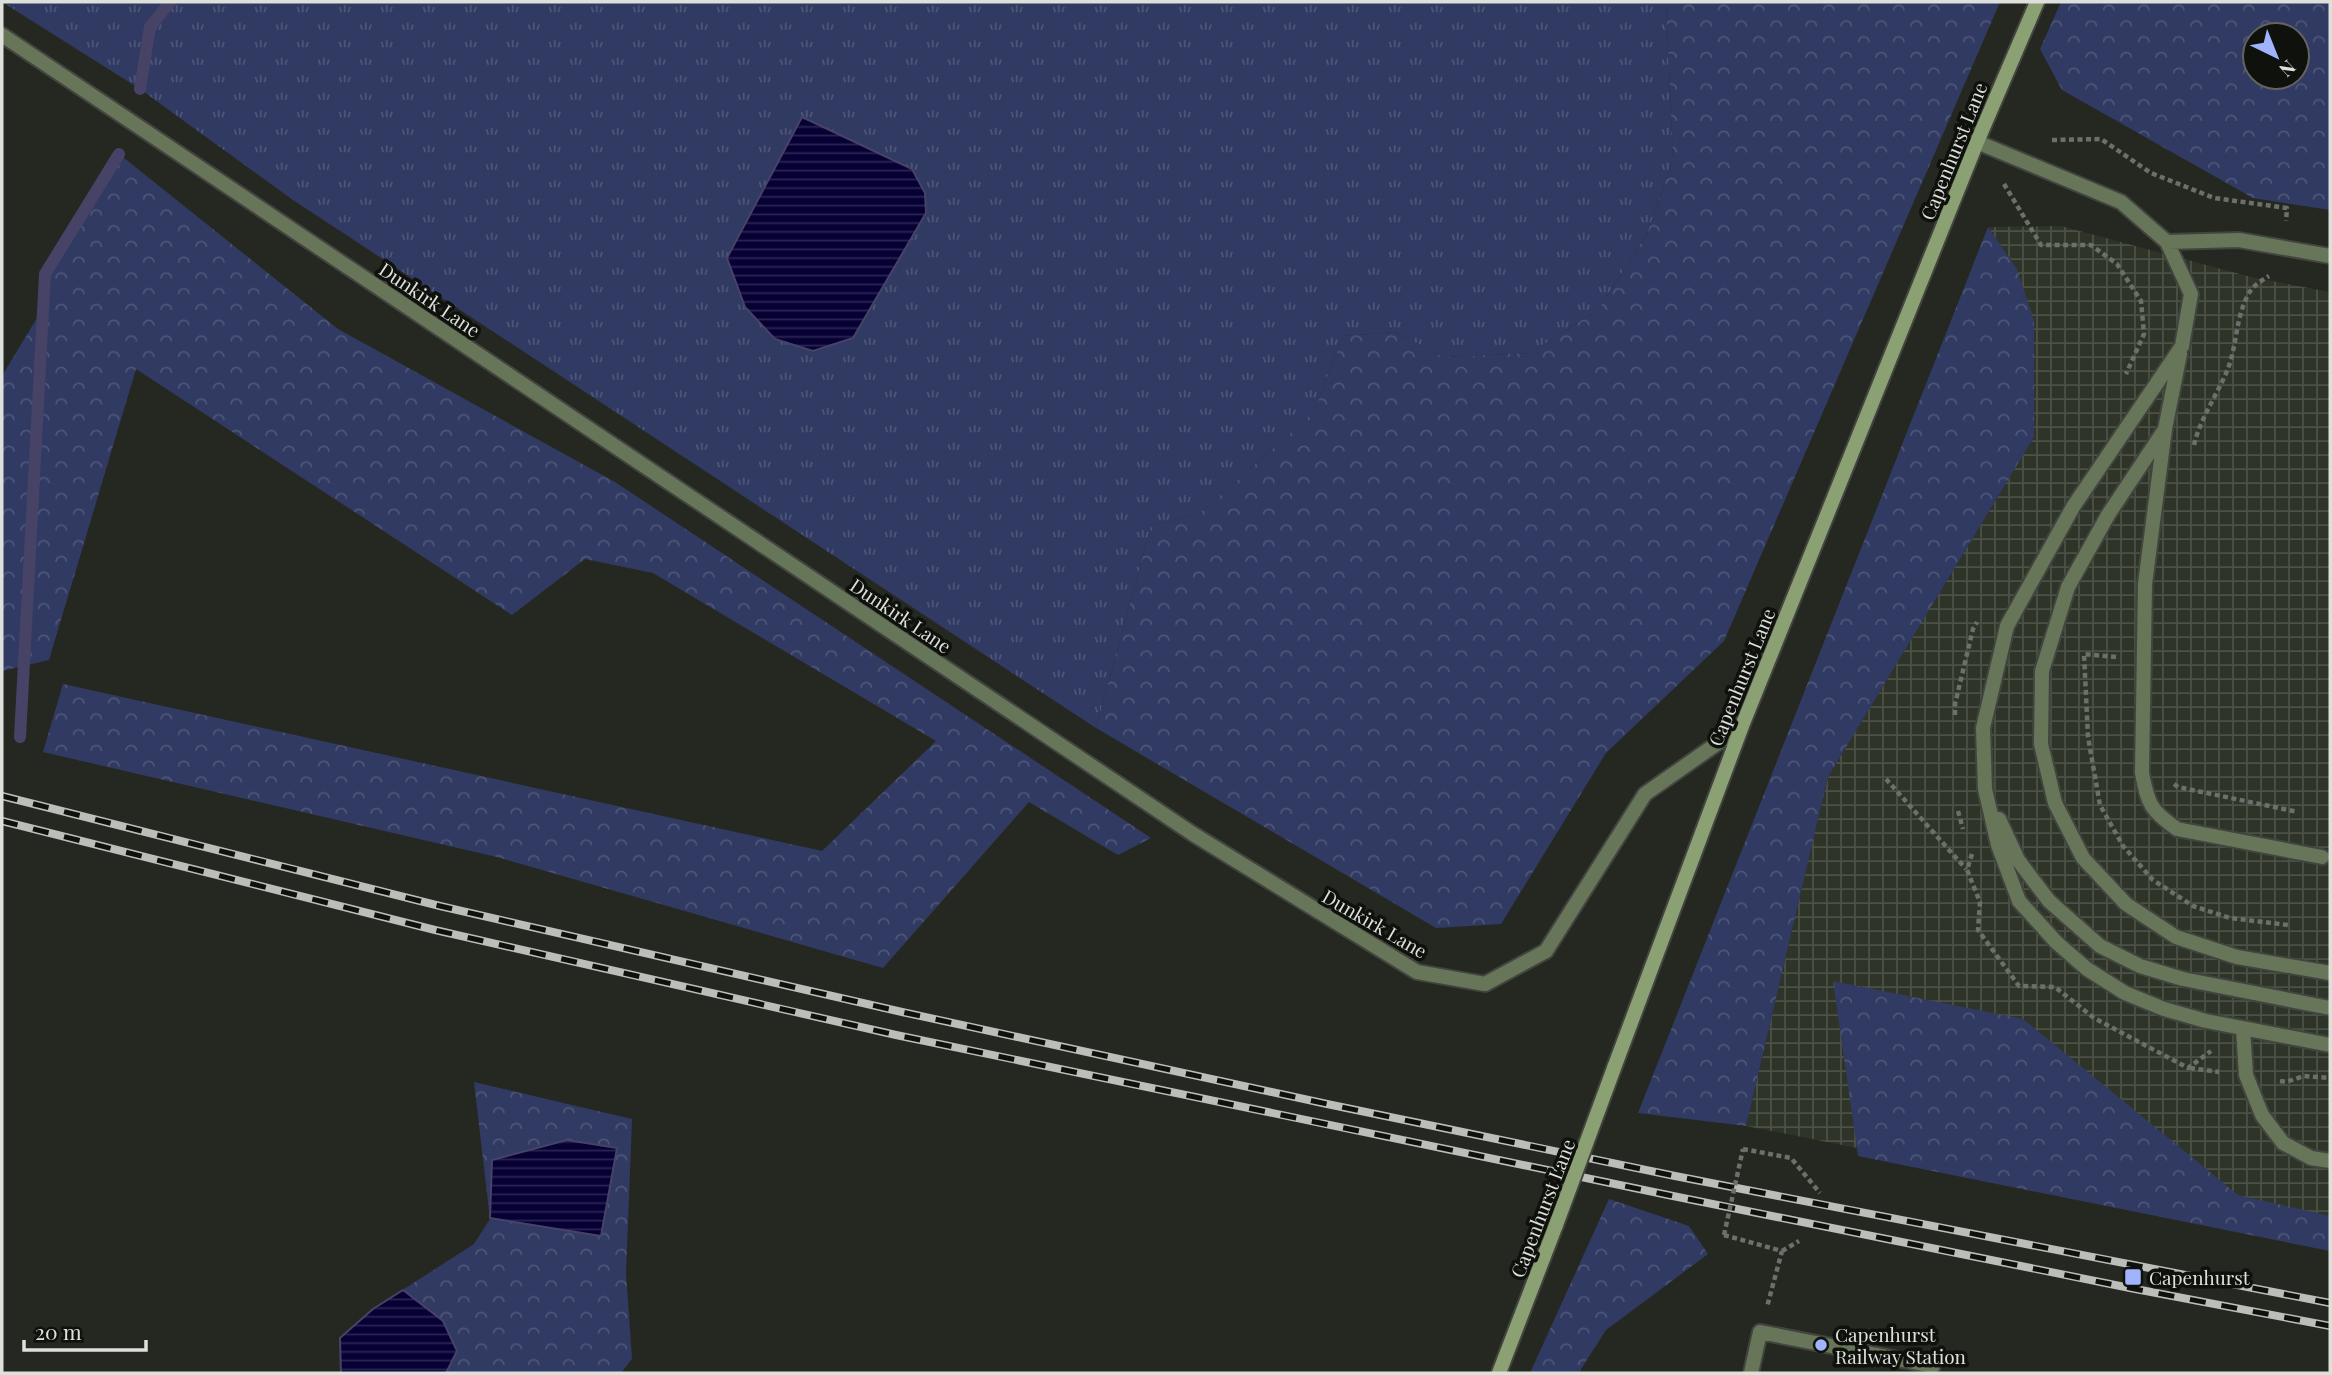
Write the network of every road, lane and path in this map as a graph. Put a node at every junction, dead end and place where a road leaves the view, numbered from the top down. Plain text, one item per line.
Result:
1 (2037, 2) edge
2 (2, 35) edge
3 (2046, 140) dead end
4 (1977, 142) junction
5 (2287, 208) dead end
6 (2167, 242) junction
7 (2330, 256) edge
8 (2280, 275) dead end
9 (2182, 346) junction
10 (2165, 429) junction
11 (2193, 451) dead end
12 (2084, 654) dead end
13 (2119, 658) dead end
14 (1742, 726) junction
15 (1886, 779) dead end
16 (2169, 780) dead end
17 (1985, 789) junction
18 (2298, 813) dead end
19 (2322, 857) dead end
20 (1967, 870) dead end
21 (2330, 973) edge
22 (2330, 1008) edge
23 (2243, 1028) junction
24 (2330, 1045) edge
25 (2330, 1161) edge
26 (1820, 1193) dead end
27 (1799, 1241) dead end
28 (1782, 1251) junction
29 (1760, 1332) junction
30 (1933, 1366) dead end
31 (1499, 1373) edge
32 (1751, 1373) edge

1 - 4 street, Capenhurst Lane
2 - 14 street, Dunkirk Lane
3 - 5 path
4 - 6 street
4 - 14 street, Capenhurst Lane
6 - 7 street
6 - 9 street
8 - 11 path
9 - 10 street
9 - 17 street
10 - 19 street
10 - 21 street
12 - 13 path
14 - 31 street, Capenhurst Lane, bridge
15 - 20 path
16 - 18 path
17 - 22 street
17 - 23 street
23 - 24 street
23 - 25 street
26 - 28 path, bridge
27 - 28 path
28 - 29 path
29 - 30 street
29 - 32 street

